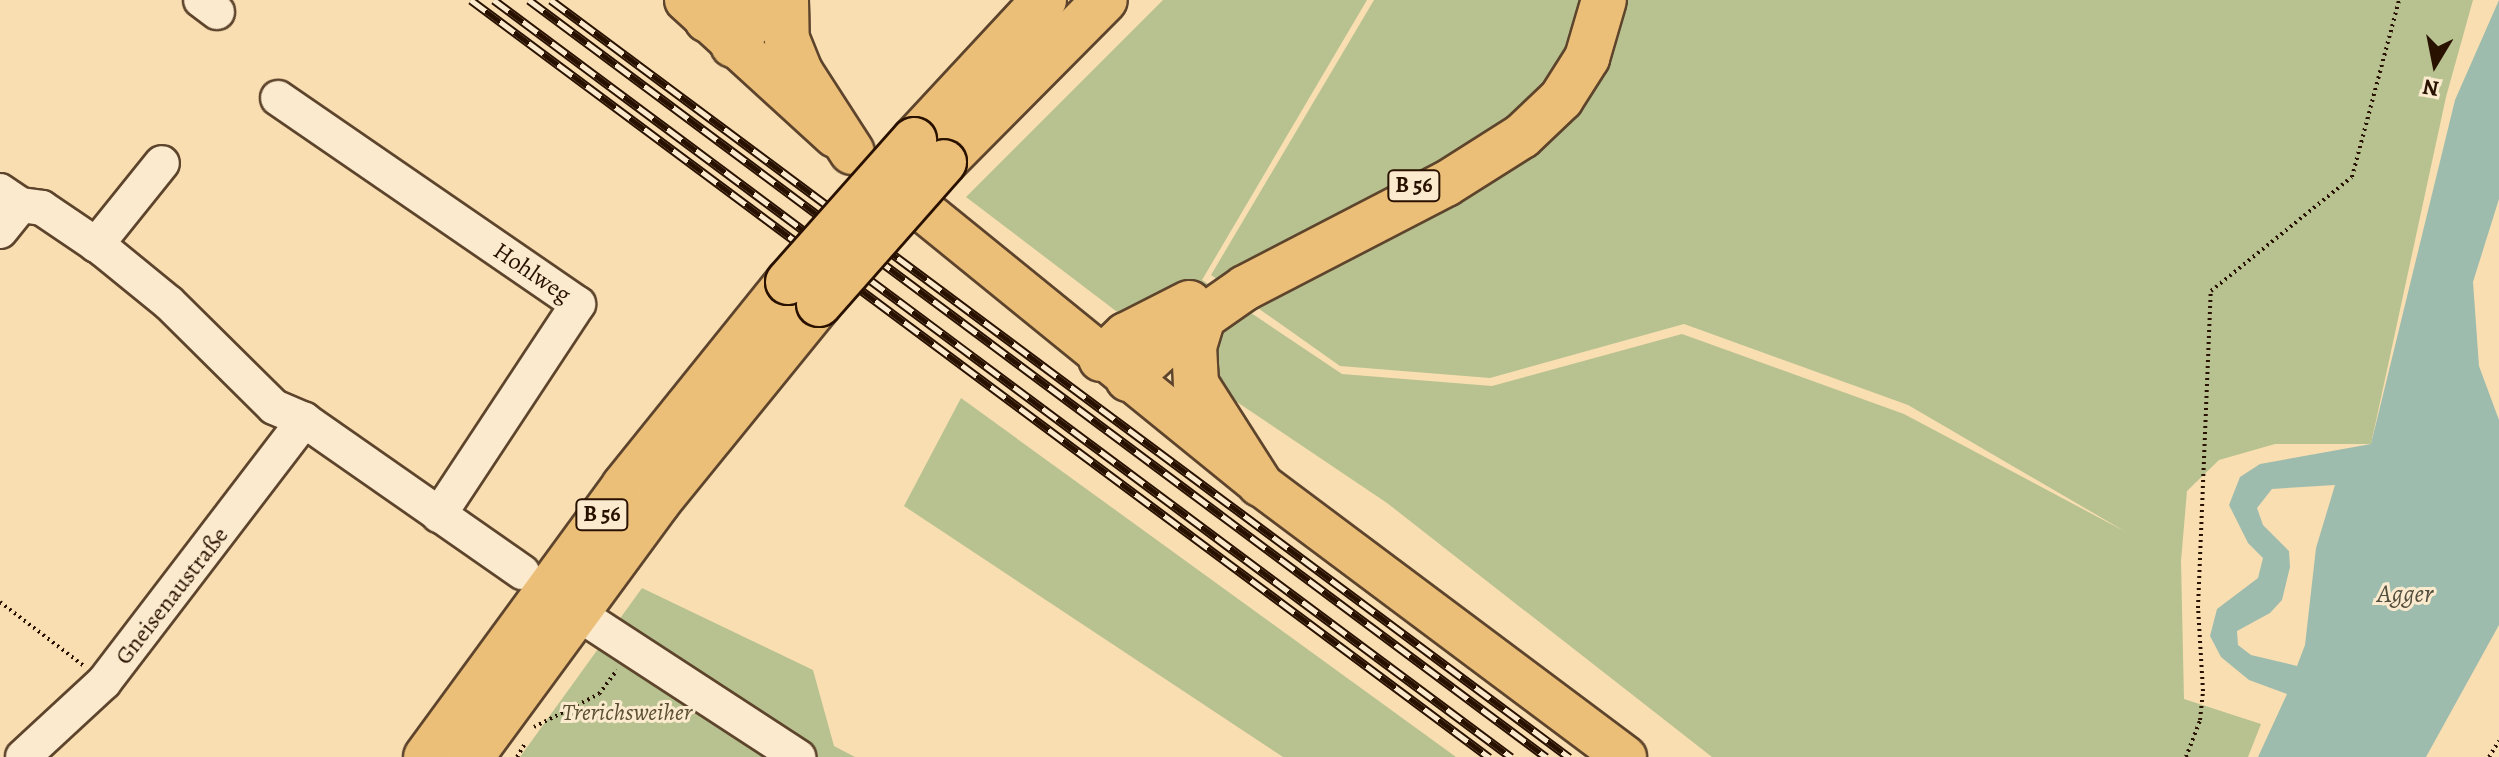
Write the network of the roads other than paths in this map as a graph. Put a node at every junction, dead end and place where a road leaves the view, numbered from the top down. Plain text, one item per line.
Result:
1 (769, 0) edge
2 (786, 0) edge
3 (1044, 0) edge
4 (1105, 0) edge
5 (1572, 0) edge
6 (1604, 0) edge
7 (713, 16) edge
8 (278, 98) dead end
9 (929, 151) junction
10 (852, 152) junction
11 (162, 163) dead end
12 (7, 209) edge
13 (96, 245) junction
14 (804, 293) junction
15 (1204, 314) junction
16 (1115, 369) junction
17 (304, 420) junction
18 (1260, 484) junction
19 (439, 515) junction
20 (522, 572) dead end
21 (594, 624) dead end
22 (23, 757) edge
23 (426, 757) edge
24 (471, 757) edge
25 (798, 757) edge
26 (1625, 757) edge

1 - 7 highway
2 - 10 highway
3 - 9 highway, B 56
4 - 9 highway, B 56
5 - 16 highway, B 56
6 - 15 highway
7 - 10 main road
8 - 19 street, Hohlweg
9 - 14 highway, B 56, bridge
10 - 16 main road
11 - 13 street
12 - 13 street
13 - 17 street
14 - 23 highway, B 56
14 - 24 highway, B 56
15 - 16 highway
15 - 18 highway
16 - 18 main road
17 - 19 street
17 - 22 street, Gneisenaustraße
18 - 26 main road
19 - 20 street
21 - 25 street

